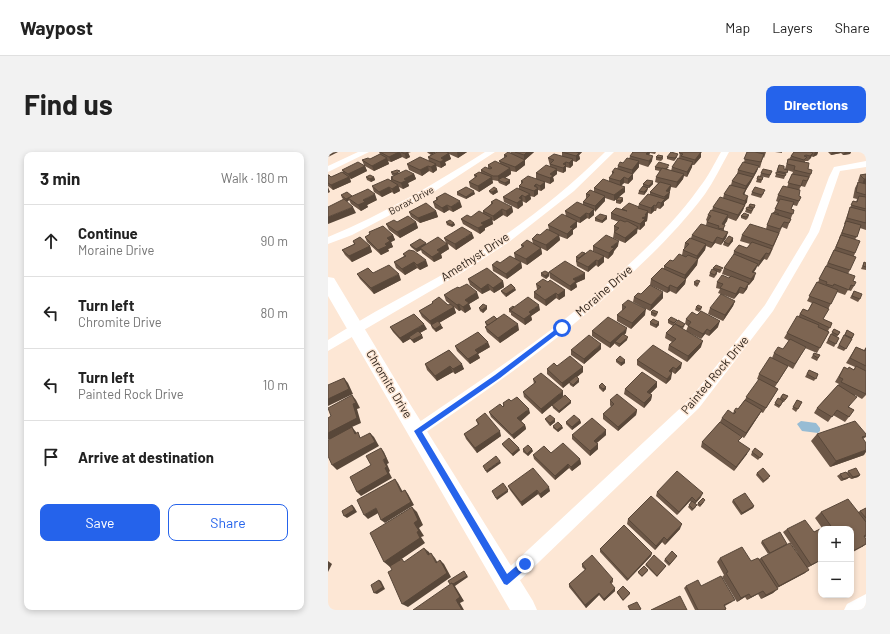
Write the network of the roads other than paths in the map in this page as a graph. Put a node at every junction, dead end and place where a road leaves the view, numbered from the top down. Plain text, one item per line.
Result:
1 (365, 152) edge
2 (491, 152) edge
3 (610, 152) edge
4 (725, 152) edge
5 (866, 164) edge
6 (328, 169) edge
7 (328, 241) edge
8 (328, 282) edge
9 (355, 328) junction
10 (328, 346) edge
11 (418, 431) junction
12 (507, 581) junction
13 (866, 603) edge
14 (524, 610) edge
15 (853, 610) edge

1 - 6 street
2 - 7 street, Borax Drive
3 - 9 street, Amethyst Drive
4 - 11 street, Moraine Drive
5 - 12 street, Painted Rock Drive
8 - 9 street, Chromite Drive
9 - 10 street, Amethyst Drive
9 - 11 street, Chromite Drive
11 - 12 street, Chromite Drive
12 - 14 street, Chromite Drive
13 - 15 street

